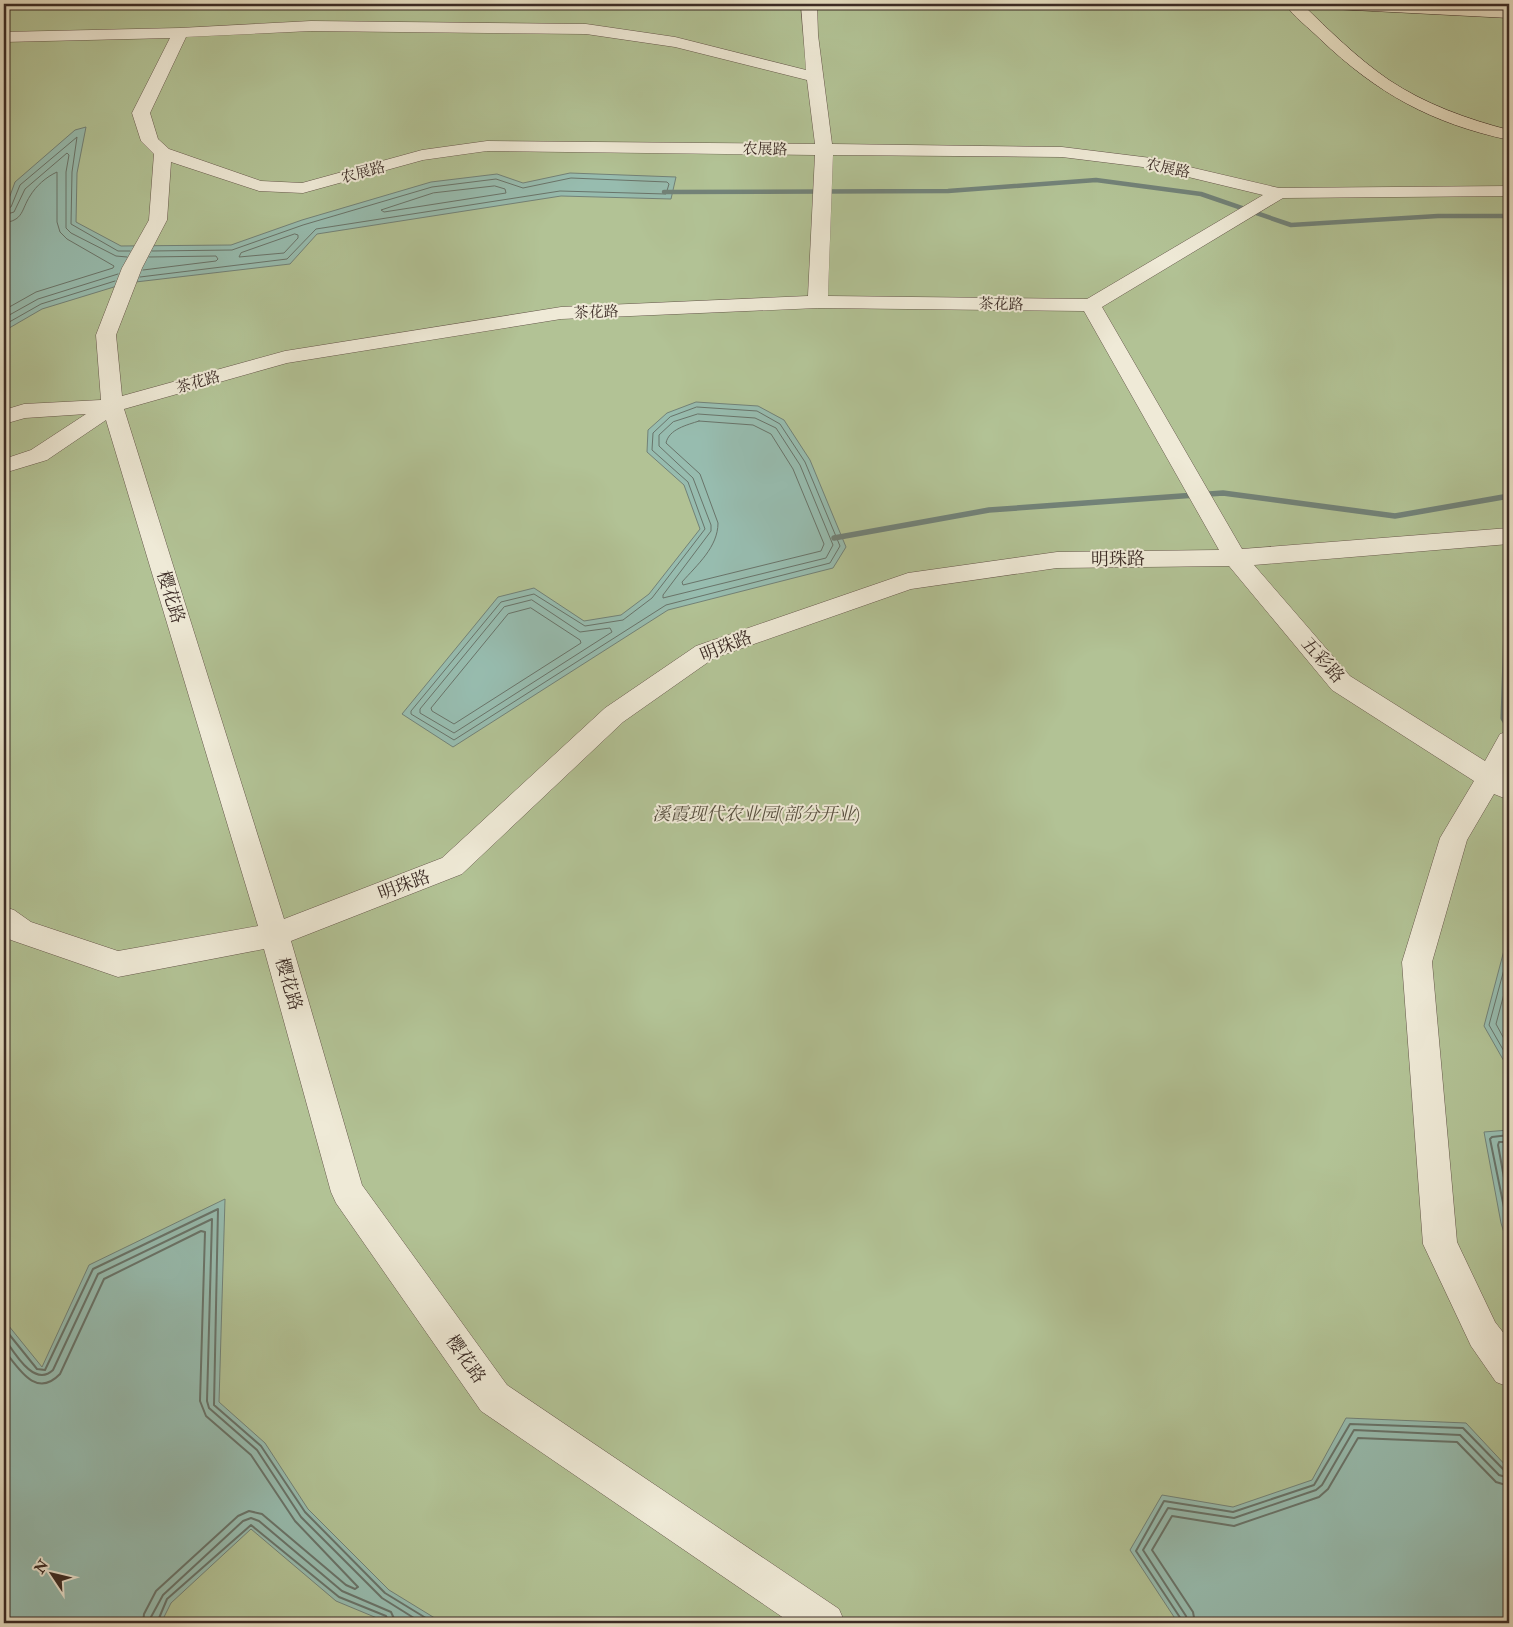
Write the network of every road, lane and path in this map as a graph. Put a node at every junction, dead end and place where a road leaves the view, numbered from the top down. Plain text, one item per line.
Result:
1 (809, 4) edge
2 (1293, 4) edge
3 (1307, 4) edge
4 (1333, 4) edge
5 (1509, 13) edge
6 (1327, 30) junction
7 (180, 33) junction
8 (4, 37) edge
9 (816, 77) junction
10 (1509, 127) edge
11 (1509, 134) edge
12 (824, 150) junction
13 (163, 153) junction
14 (1509, 191) edge
15 (1278, 193) junction
16 (818, 302) junction
17 (1091, 305) junction
18 (112, 406) junction
19 (4, 417) edge
20 (4, 466) edge
21 (1509, 536) edge
22 (1235, 558) junction
23 (1508, 744) edge
24 (1500, 784) edge
25 (4, 919) edge
26 (275, 935) junction
27 (1509, 1369) edge
28 (826, 1623) edge

1 - 9 street
2 - 6 highway
3 - 6 highway
4 - 5 highway
6 - 10 highway
6 - 11 highway
7 - 8 street
7 - 9 street
7 - 13 street
9 - 12 street
12 - 13 street, 农展路
12 - 15 street, 农展路
12 - 16 street
13 - 18 street, 樱花路
14 - 15 street, 农展路
15 - 17 street
16 - 17 street, 茶花路
16 - 18 street, 茶花路
17 - 22 street, 五彩路
18 - 19 street
18 - 20 street
18 - 26 street, 樱花路
21 - 22 street, 明珠路
22 - 24 street, 五彩路
22 - 26 street, 明珠路
23 - 24 street
24 - 27 street
25 - 26 street, 明珠路
26 - 28 street, 樱花路

